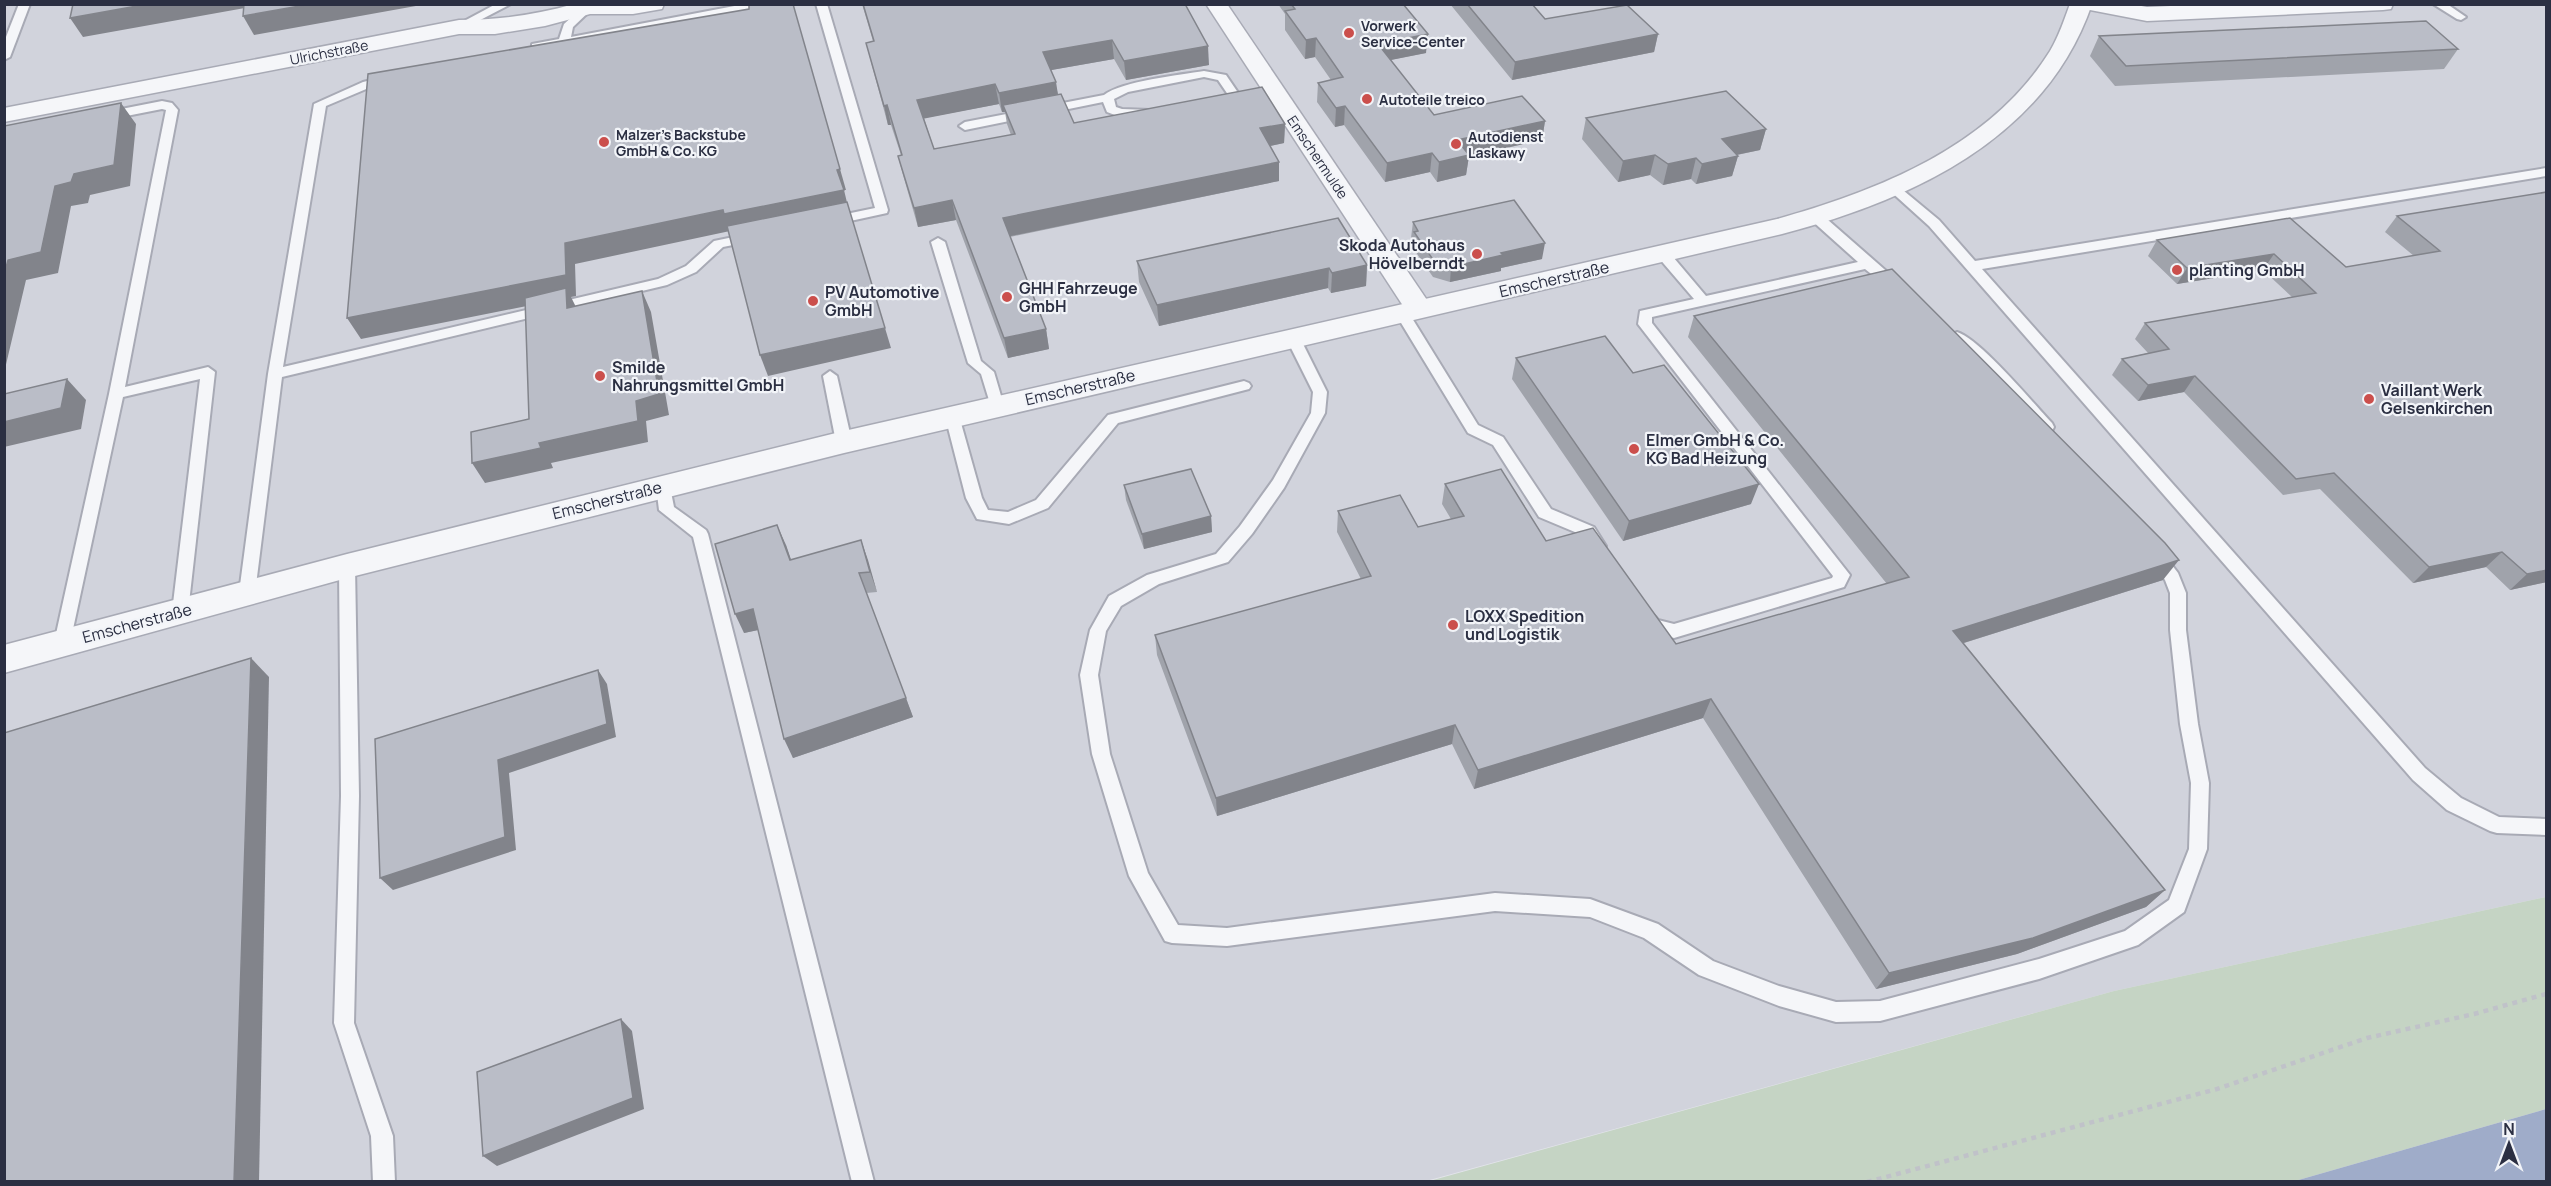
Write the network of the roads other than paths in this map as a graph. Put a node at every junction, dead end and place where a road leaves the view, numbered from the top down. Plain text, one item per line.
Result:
1 (25, 4) edge
2 (506, 4) edge
3 (654, 4) edge
4 (760, 4) edge
5 (821, 4) edge
6 (1216, 4) edge
7 (2081, 4) edge
8 (2090, 4) edge
9 (2384, 4) edge
10 (2438, 4) edge
11 (589, 7) junction
12 (2461, 17) dead end
13 (459, 27) junction
14 (564, 40) junction
15 (518, 51) edge
16 (4, 57) edge
17 (402, 76) edge
18 (1234, 97) edge
19 (1108, 98) junction
20 (1160, 111) edge
21 (4, 115) edge
22 (94, 118) edge
23 (965, 126) dead end
24 (2547, 172) edge
25 (1894, 189) junction
26 (1815, 216) junction
27 (824, 222) edge
28 (766, 235) edge
29 (938, 242) dead end
30 (1663, 254) junction
31 (1868, 264) junction
32 (1973, 266) junction
33 (1911, 299) edge
34 (1703, 301) junction
35 (1411, 311) junction
36 (1946, 328) edge
37 (1293, 338) junction
38 (275, 374) junction
39 (830, 376) dead end
40 (1244, 386) dead end
41 (116, 394) junction
42 (998, 406) junction
43 (951, 416) junction
44 (2057, 439) edge
45 (844, 442) junction
46 (664, 486) junction
47 (2148, 545) edge
48 (1607, 559) edge
49 (348, 566) junction
50 (247, 593) junction
51 (1639, 606) edge
52 (180, 612) junction
53 (62, 643) junction
54 (4, 659) edge
55 (2547, 827) edge
56 (384, 1182) edge
57 (864, 1182) edge

1 - 16 lane
2 - 13 lane
3 - 11 street, Ulrichstraße
4 - 14 lane
5 - 27 lane
6 - 35 street, Emschermulde
7 - 25 street, Emscherstraße
8 - 9 street
10 - 12 lane
11 - 13 street, Ulrichstraße
11 - 14 lane
13 - 21 street, Ulrichstraße
14 - 15 lane
17 - 38 lane
18 - 19 lane
19 - 20 lane
19 - 23 lane
22 - 41 lane
24 - 32 lane
25 - 26 street, Emscherstraße
25 - 32 lane
26 - 30 street, Emscherstraße
26 - 31 lane
28 - 38 lane
29 - 42 lane
30 - 34 lane
30 - 35 street, Emscherstraße
31 - 33 lane
31 - 34 lane
32 - 55 lane
34 - 51 lane
35 - 37 street, Emscherstraße
35 - 48 lane
36 - 44 lane
37 - 42 street, Emscherstraße
37 - 47 lane
38 - 50 lane
39 - 45 lane
40 - 43 lane
41 - 52 lane
41 - 53 lane
42 - 43 street, Emscherstraße
43 - 45 street, Emscherstraße
45 - 46 street, Emscherstraße
46 - 49 street, Emscherstraße
46 - 57 lane
49 - 50 street, Emscherstraße
49 - 56 lane
50 - 52 street, Emscherstraße
52 - 53 street, Emscherstraße
53 - 54 street, Emscherstraße

